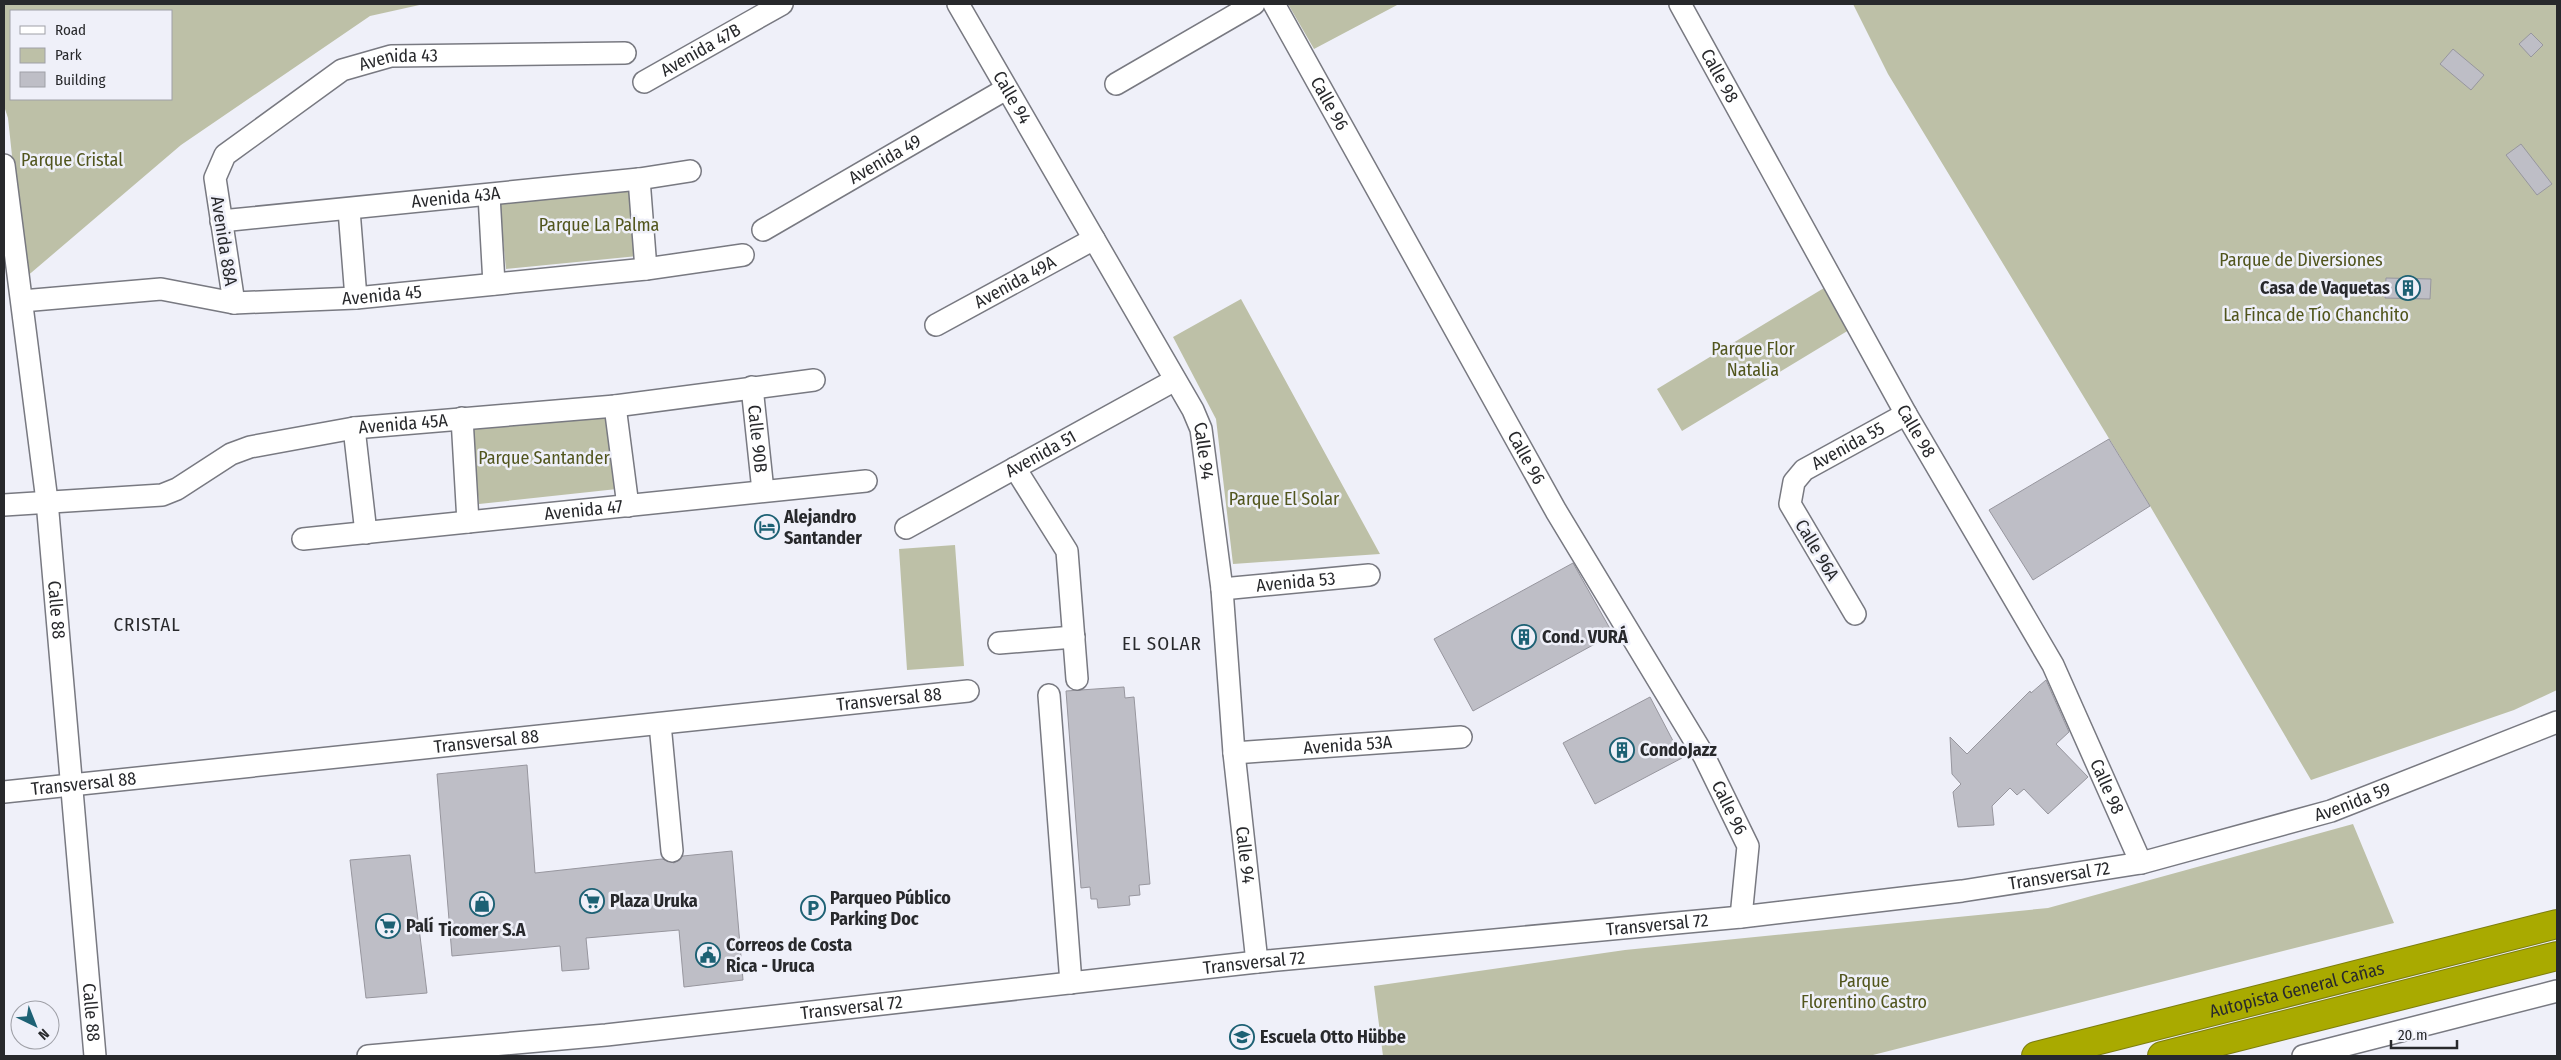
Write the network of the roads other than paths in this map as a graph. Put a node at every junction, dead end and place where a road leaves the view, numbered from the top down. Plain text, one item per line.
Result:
1 (782, 4) edge
2 (958, 4) edge
3 (1254, 4) edge
4 (1274, 4) edge
5 (1680, 4) edge
6 (625, 53) dead end
7 (644, 82) dead end
8 (1116, 84) dead end
9 (1006, 88) junction
10 (4, 165) edge
11 (690, 171) dead end
12 (215, 178) joint
13 (639, 179) junction
14 (488, 195) junction
15 (349, 210) junction
16 (222, 221) junction
17 (7, 222) edge
18 (763, 230) dead end
19 (1094, 239) junction
20 (743, 256) dead end
21 (646, 269) junction
22 (494, 284) junction
23 (356, 298) junction
24 (22, 301) junction
25 (234, 303) junction
26 (936, 325) dead end
27 (814, 380) dead end
28 (1175, 380) junction
29 (752, 387) junction
30 (615, 406) junction
31 (1906, 414) junction
32 (462, 418) junction
33 (354, 428) junction
34 (1015, 468) junction
35 (866, 481) dead end
36 (1794, 482) joint
37 (763, 491) junction
38 (47, 501) junction
39 (4, 505) edge
40 (628, 506) junction
41 (468, 522) junction
42 (906, 528) dead end
43 (366, 533) junction
44 (303, 539) dead end
45 (1370, 575) dead end
46 (1222, 589) junction
47 (1856, 614) dead end
48 (1074, 637) junction
49 (999, 643) dead end
50 (1077, 679) dead end
51 (968, 691) dead end
52 (1050, 695) dead end
53 (2557, 722) edge
54 (660, 724) junction
55 (1461, 737) dead end
56 (1234, 753) junction
57 (72, 785) junction
58 (4, 792) edge
59 (672, 851) dead end
60 (2141, 863) junction
61 (1741, 917) junction
62 (2557, 924) edge
63 (2557, 956) edge
64 (1257, 962) junction
65 (1071, 983) junction
66 (2557, 991) edge
67 (402, 1055) edge
68 (95, 1056) edge
69 (368, 1056) edge
70 (2036, 1056) edge
71 (2162, 1056) edge
72 (2303, 1056) edge

1 - 7 street, Avenida 47B
2 - 9 street, Calle 94
3 - 8 street
4 - 61 street, Calle 96
5 - 31 street, Calle 98
6 - 12 street, Avenida 43
9 - 18 street, Avenida 49
9 - 19 street, Calle 94
10 - 17 street, Calle 88
11 - 13 street, Avenida 43A
12 - 16 street, Avenida 88A
13 - 14 street, Avenida 43A
13 - 21 street
14 - 15 street, Avenida 43A
14 - 22 street
15 - 16 street, Avenida 43A
15 - 23 street
16 - 25 street, Avenida 88A
17 - 24 street, Calle 88
19 - 26 street, Avenida 49A
19 - 28 street, Calle 94
20 - 21 street, Avenida 45
21 - 22 street, Avenida 45
22 - 23 street, Avenida 45
23 - 25 street, Avenida 45
24 - 25 street, Avenida 45
24 - 38 street, Calle 88
27 - 29 street, Avenida 45A
28 - 34 street, Avenida 51
28 - 46 street, Calle 94
29 - 30 street, Avenida 45A
29 - 37 street, Calle 90B
30 - 32 street, Avenida 45A
30 - 40 street
31 - 36 street, Avenida 55
31 - 60 street, Calle 98
32 - 33 street, Avenida 45A
32 - 41 street
33 - 38 street, Avenida 45A
33 - 43 street
34 - 42 street, Avenida 51
34 - 48 street
35 - 37 street, Avenida 47
36 - 47 street, Calle 96A
37 - 40 street, Avenida 47
38 - 39 street, Avenida 45A
38 - 57 street, Calle 88
40 - 41 street, Avenida 47
41 - 43 street, Avenida 47
43 - 44 street, Avenida 47
45 - 46 street, Avenida 53
46 - 56 street, Calle 94
48 - 49 street
48 - 50 street
51 - 54 street, Transversal 88
52 - 65 street
53 - 60 street, Avenida 59
54 - 57 street, Transversal 88
54 - 59 street
55 - 56 street, Avenida 53A
56 - 64 street, Calle 94
57 - 58 street, Transversal 88
57 - 68 street, Calle 88
60 - 61 street, Transversal 72
61 - 64 street, Transversal 72
62 - 70 highway, Autopista General Cañas
63 - 71 highway, Autopista General Cañas
64 - 65 street, Transversal 72
65 - 67 street, Transversal 72
66 - 72 street
67 - 69 street, Transversal 72

